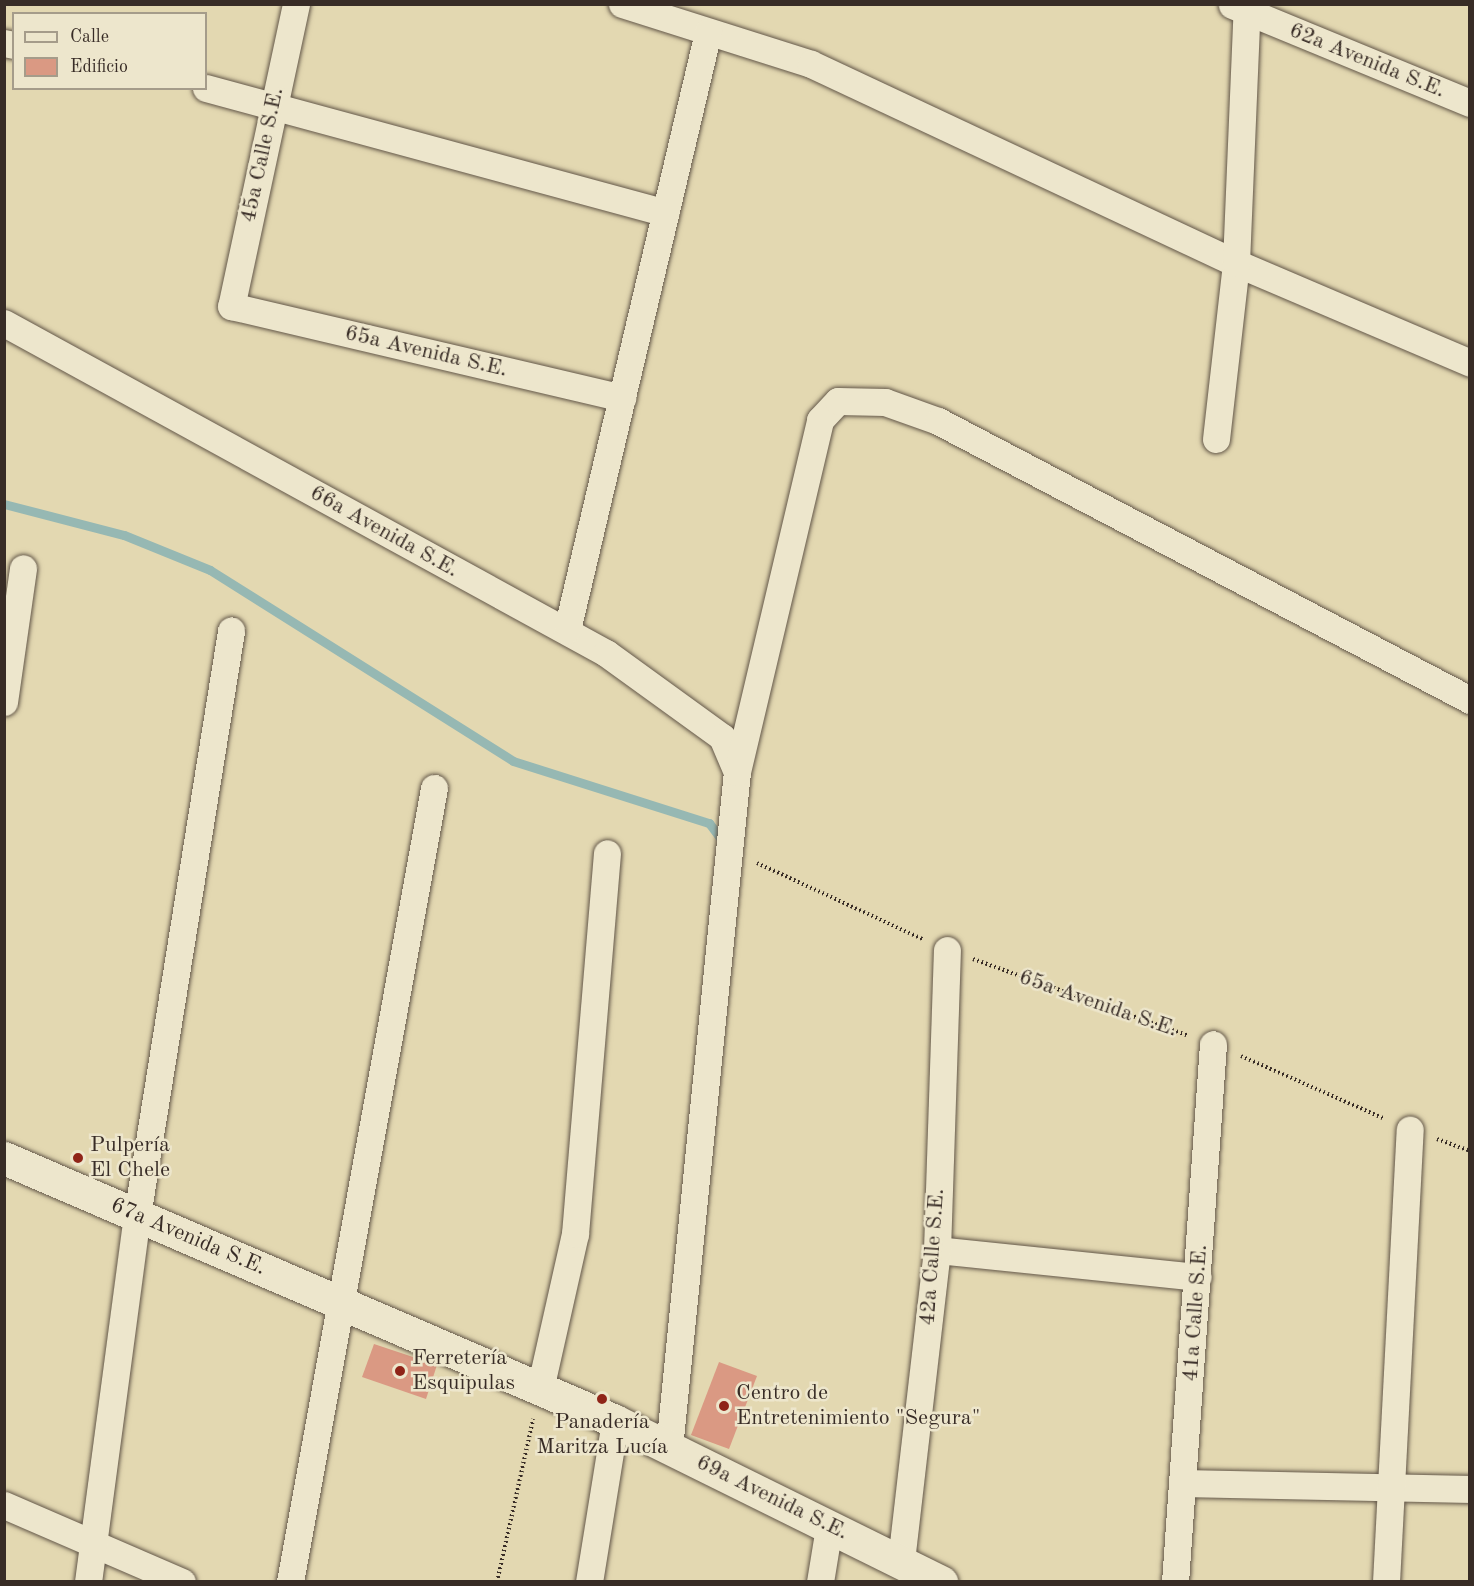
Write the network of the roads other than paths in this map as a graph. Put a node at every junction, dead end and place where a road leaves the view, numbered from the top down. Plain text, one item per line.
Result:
1 (296, 4) edge
2 (622, 4) edge
3 (1242, 7) edge
4 (708, 32) junction
5 (207, 88) edge
6 (1470, 103) edge
7 (275, 104) junction
8 (665, 213) junction
9 (1236, 263) junction
10 (231, 306) joint
11 (4, 323) edge
12 (1470, 363) edge
13 (622, 398) junction
14 (1216, 439) dead end
15 (23, 568) dead end
16 (567, 630) junction
17 (231, 631) dead end
18 (1470, 700) edge
19 (4, 702) edge
20 (737, 772) junction
21 (434, 788) dead end
22 (607, 853) dead end
23 (947, 950) road end
24 (1214, 1044) road end
25 (1410, 1130) road end
26 (4, 1158) edge
27 (137, 1216) junction
28 (937, 1250) junction
29 (1198, 1277) junction
30 (338, 1302) junction
31 (540, 1389) junction
32 (615, 1421) junction
33 (669, 1448) junction
34 (1183, 1483) junction
35 (1392, 1485) junction
36 (1470, 1489) edge
37 (4, 1505) edge
38 (829, 1527) junction
39 (95, 1544) junction
40 (901, 1562) junction
41 (88, 1581) edge
42 (182, 1581) edge
43 (290, 1581) edge
44 (589, 1581) edge
45 (820, 1581) edge
46 (941, 1581) edge
47 (1175, 1581) edge
48 (1386, 1581) edge

1 - 7 street, 45a Calle S.E.
2 - 4 street
3 - 6 street, 62a Avenida S.E.
3 - 9 street
4 - 8 street
4 - 9 street
5 - 7 street
7 - 8 street
7 - 10 street, 45a Calle S.E.
8 - 13 street
9 - 12 street
9 - 14 street
10 - 13 street, 65a Avenida S.E.
11 - 16 street, 66a Avenida S.E.
13 - 16 street
15 - 19 street
16 - 20 street, 66a Avenida S.E.
17 - 27 street
18 - 20 street
20 - 33 street
21 - 30 street
22 - 31 street
23 - 28 street, 42a Calle S.E.
24 - 29 street, 41a Calle S.E.
25 - 35 street
26 - 27 street, 67a Avenida S.E.
27 - 30 street, 67a Avenida S.E.
27 - 39 street
28 - 29 street
28 - 40 street, 42a Calle S.E.
29 - 34 street, 41a Calle S.E.
30 - 31 street, 69a Avenida S.E.
30 - 43 street
31 - 32 street, 69a Avenida S.E.
32 - 33 street, 69a Avenida S.E.
32 - 44 street
33 - 38 street, 69a Avenida S.E.
34 - 35 street
34 - 47 street, 41a Calle S.E.
35 - 36 street
35 - 48 street
37 - 39 street
38 - 40 street, 69a Avenida S.E.
38 - 45 street
39 - 41 street
39 - 42 street
40 - 46 street, 69a Avenida S.E.

